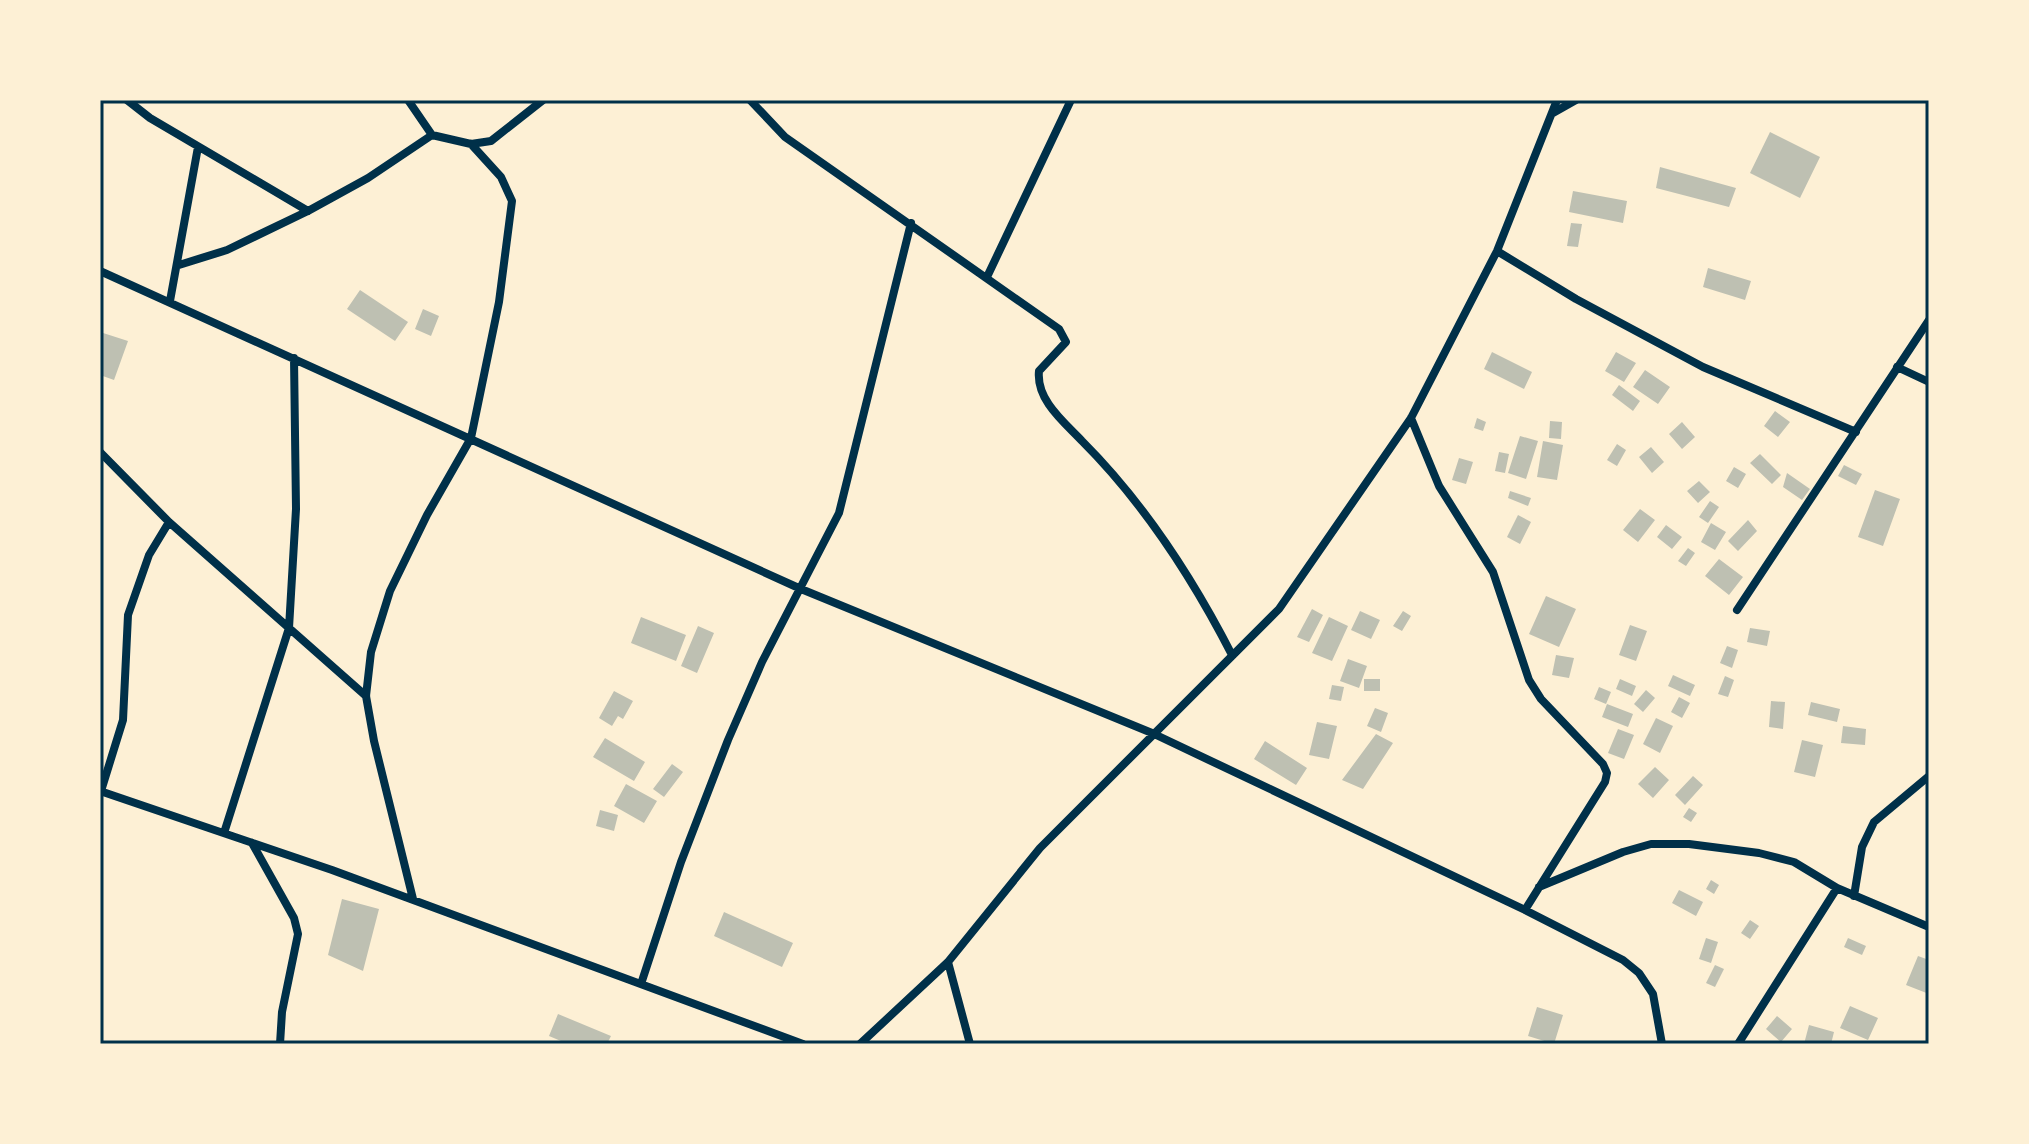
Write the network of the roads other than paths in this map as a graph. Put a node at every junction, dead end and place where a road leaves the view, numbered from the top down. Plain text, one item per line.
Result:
1 (127, 100) edge
2 (408, 100) edge
3 (543, 100) edge
4 (750, 100) edge
5 (1071, 100) edge
6 (1557, 100) edge
7 (1576, 100) edge
8 (1553, 113) junction
9 (432, 135) junction
10 (471, 144) junction
11 (198, 147) junction
12 (308, 211) junction
13 (911, 223) junction
14 (1497, 251) junction
15 (179, 265) junction
16 (100, 271) edge
17 (987, 277) junction
18 (170, 301) junction
19 (1929, 320) edge
20 (294, 358) junction
21 (1897, 367) junction
22 (1929, 382) edge
23 (1411, 418) junction
24 (1856, 432) junction
25 (471, 438) junction
26 (100, 452) edge
27 (169, 522) junction
28 (801, 589) junction
29 (1737, 610) dead end
30 (289, 628) junction
31 (1232, 655) junction
32 (366, 696) junction
33 (1152, 733) junction
34 (1929, 776) edge
35 (100, 791) edge
36 (224, 833) junction
37 (252, 842) junction
38 (1538, 887) junction
39 (1837, 888) junction
40 (1854, 896) junction
41 (413, 899) junction
42 (1525, 910) junction
43 (1929, 927) edge
44 (948, 962) junction
45 (641, 984) junction
46 (280, 1044) edge
47 (803, 1044) edge
48 (860, 1044) edge
49 (970, 1044) edge
50 (1662, 1044) edge
51 (1738, 1044) edge

1 - 11 street
2 - 9 street
3 - 10 street
4 - 13 street
5 - 17 street
6 - 8 street
7 - 8 street
8 - 14 street
9 - 10 street
9 - 12 street
10 - 25 street
11 - 12 street
11 - 15 street
12 - 15 street
13 - 17 street
13 - 28 street
14 - 23 street
14 - 24 street
15 - 18 street
16 - 18 street
17 - 31 street
18 - 20 street
19 - 21 street
20 - 25 street
20 - 30 street
21 - 22 street
21 - 24 street
23 - 31 street
23 - 38 street
24 - 29 street
25 - 28 street
25 - 32 street
26 - 27 street
27 - 30 street
27 - 35 street
28 - 33 street
28 - 45 street
30 - 32 street
30 - 36 street
31 - 33 street
32 - 41 street
33 - 42 street
33 - 44 street
34 - 40 street
35 - 36 street
36 - 37 street
37 - 41 street
37 - 46 street
38 - 39 street
38 - 42 street
39 - 40 street
39 - 51 street
40 - 43 street
41 - 45 street
42 - 50 street
44 - 48 street
44 - 49 street
45 - 47 street

